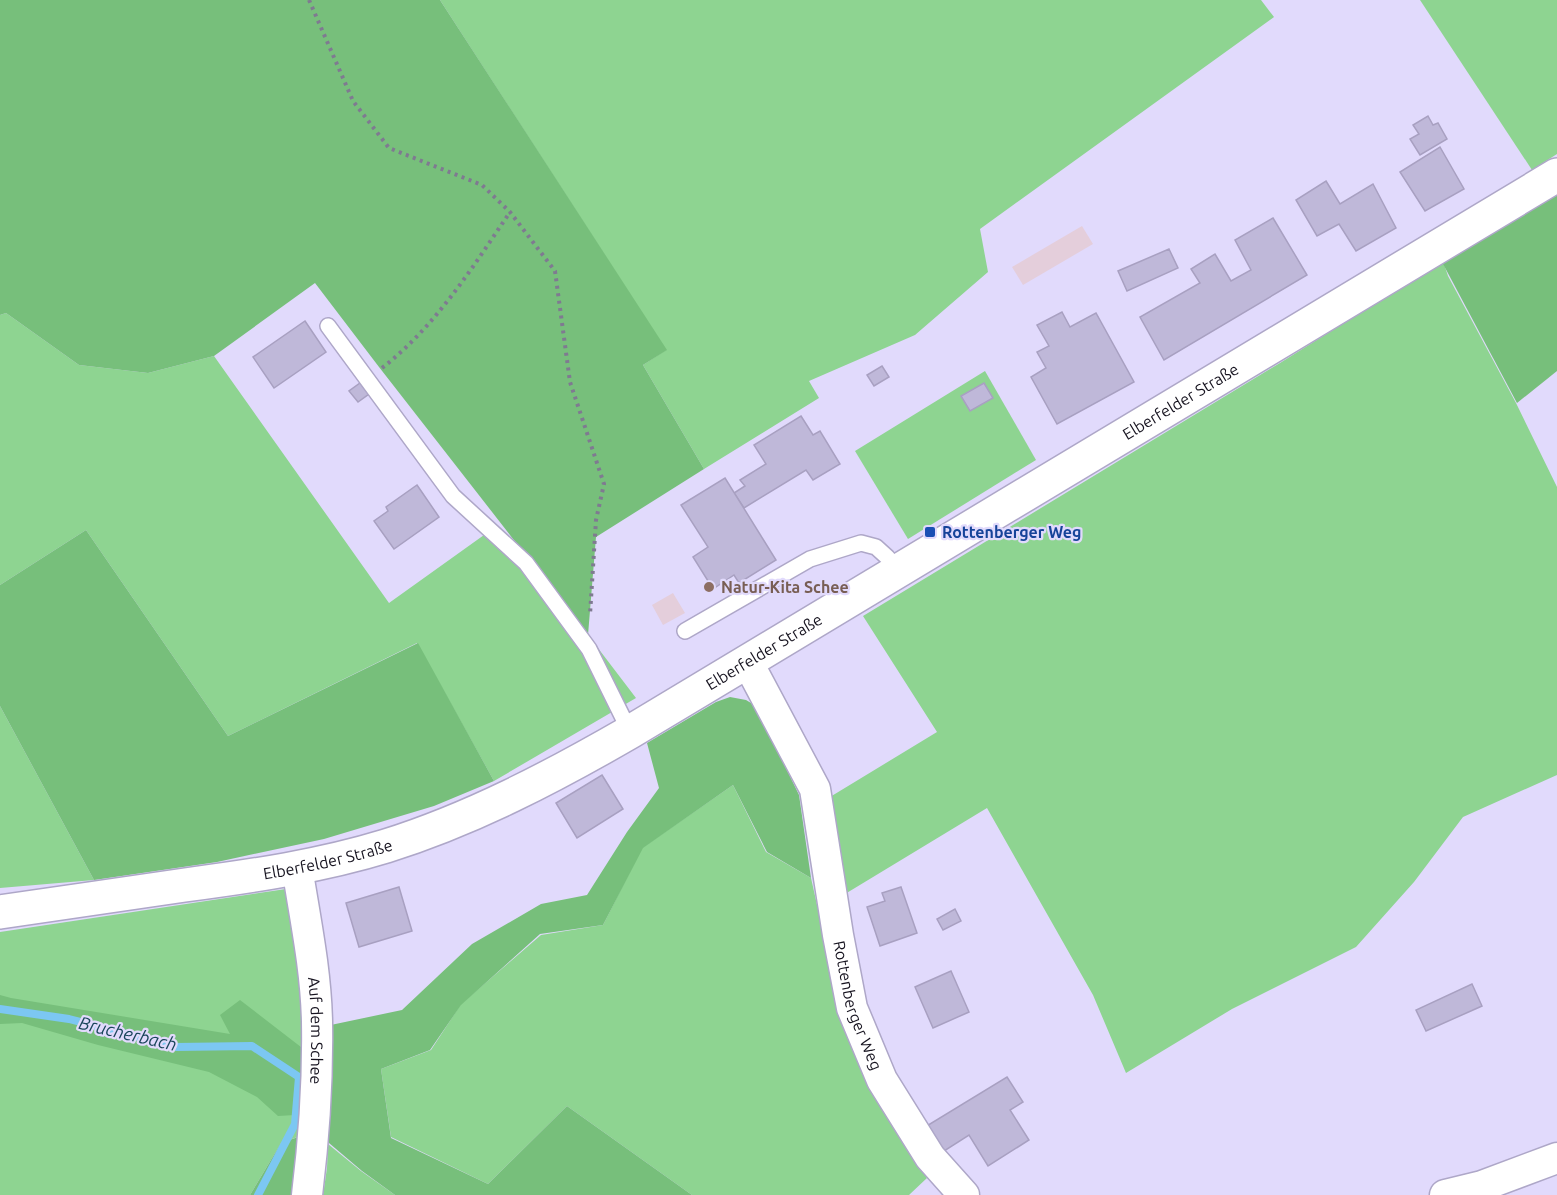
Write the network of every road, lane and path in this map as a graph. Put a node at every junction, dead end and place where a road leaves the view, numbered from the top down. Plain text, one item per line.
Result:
1 (309, 0) edge
2 (1557, 176) edge
3 (510, 212) junction
4 (328, 326) dead end
5 (368, 379) junction
6 (898, 571) junction
7 (685, 631) dead end
8 (588, 649) junction
9 (747, 661) junction
10 (630, 732) junction
11 (297, 867) junction
12 (0, 912) edge
13 (1557, 1158) edge
14 (307, 1195) edge
15 (964, 1195) edge
16 (1445, 1195) edge

1 - 3 path
2 - 6 main road, Elberfelder Straße
3 - 5 path
3 - 8 path
4 - 5 lane
5 - 8 lane
6 - 7 lane
6 - 9 main road, Elberfelder Straße
8 - 10 lane
9 - 10 main road, Elberfelder Straße
9 - 15 street, Rottenberger Weg
10 - 11 main road, Elberfelder Straße
11 - 12 main road, Elberfelder Straße
11 - 14 street, Auf dem Schee
13 - 16 street

